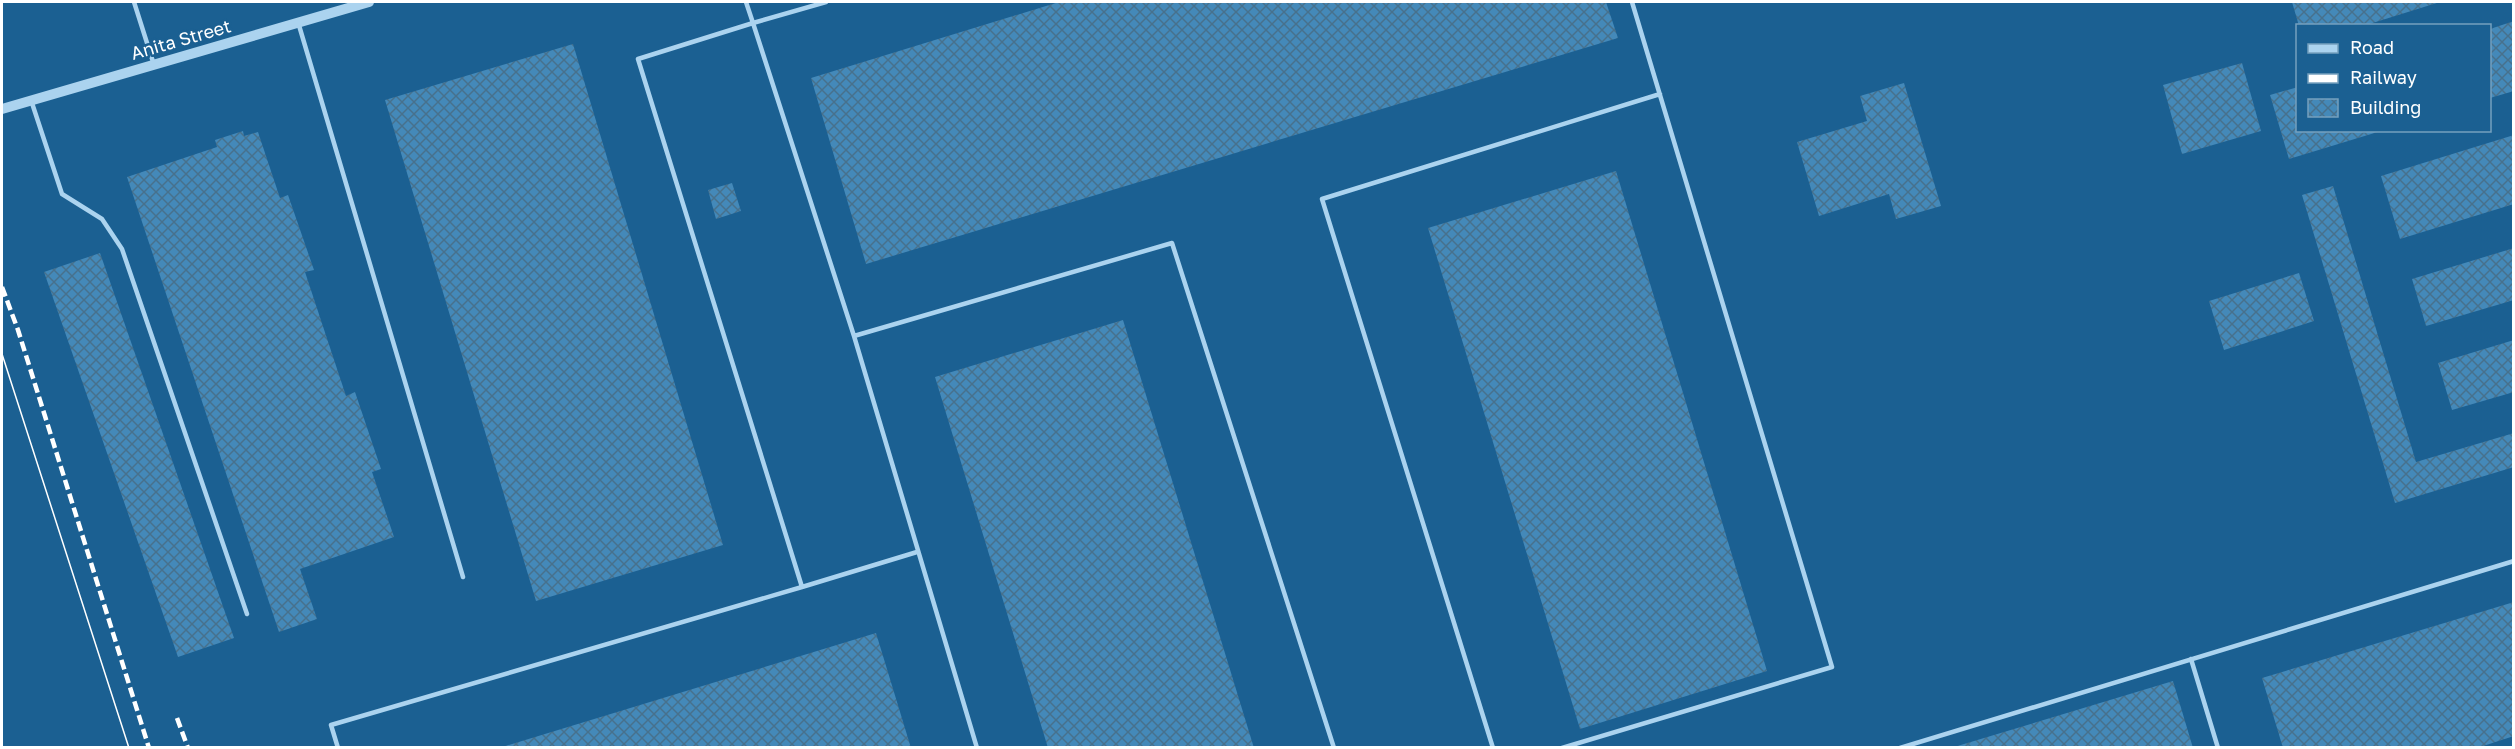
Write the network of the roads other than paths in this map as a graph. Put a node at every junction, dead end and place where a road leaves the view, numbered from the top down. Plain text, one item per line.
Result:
1 (134, 2) edge
2 (369, 2) edge
3 (746, 2) edge
4 (826, 2) edge
5 (1632, 2) edge
6 (298, 22) junction
7 (753, 23) junction
8 (154, 65) junction
9 (1660, 94) junction
10 (31, 100) junction
11 (2, 109) edge
12 (854, 336) junction
13 (917, 552) junction
14 (2514, 561) edge
15 (463, 577) dead end
16 (802, 587) junction
17 (247, 614) dead end
18 (2191, 659) junction
19 (338, 747) edge
20 (977, 747) edge
21 (1334, 747) edge
22 (1493, 747) edge
23 (1562, 747) edge
24 (1900, 747) edge
25 (2218, 747) edge

1 - 8 lane
2 - 6 street, Anita Street
3 - 7 lane
4 - 7 lane
5 - 9 lane
6 - 8 street, Anita Street
6 - 15 lane
7 - 12 lane
7 - 16 lane
8 - 10 street, Anita Street
9 - 22 lane
9 - 23 lane
10 - 11 street, Anita Street
10 - 17 lane
12 - 13 lane
12 - 21 lane
13 - 16 lane
13 - 20 lane
14 - 18 lane
16 - 19 lane
18 - 24 lane
18 - 25 lane

